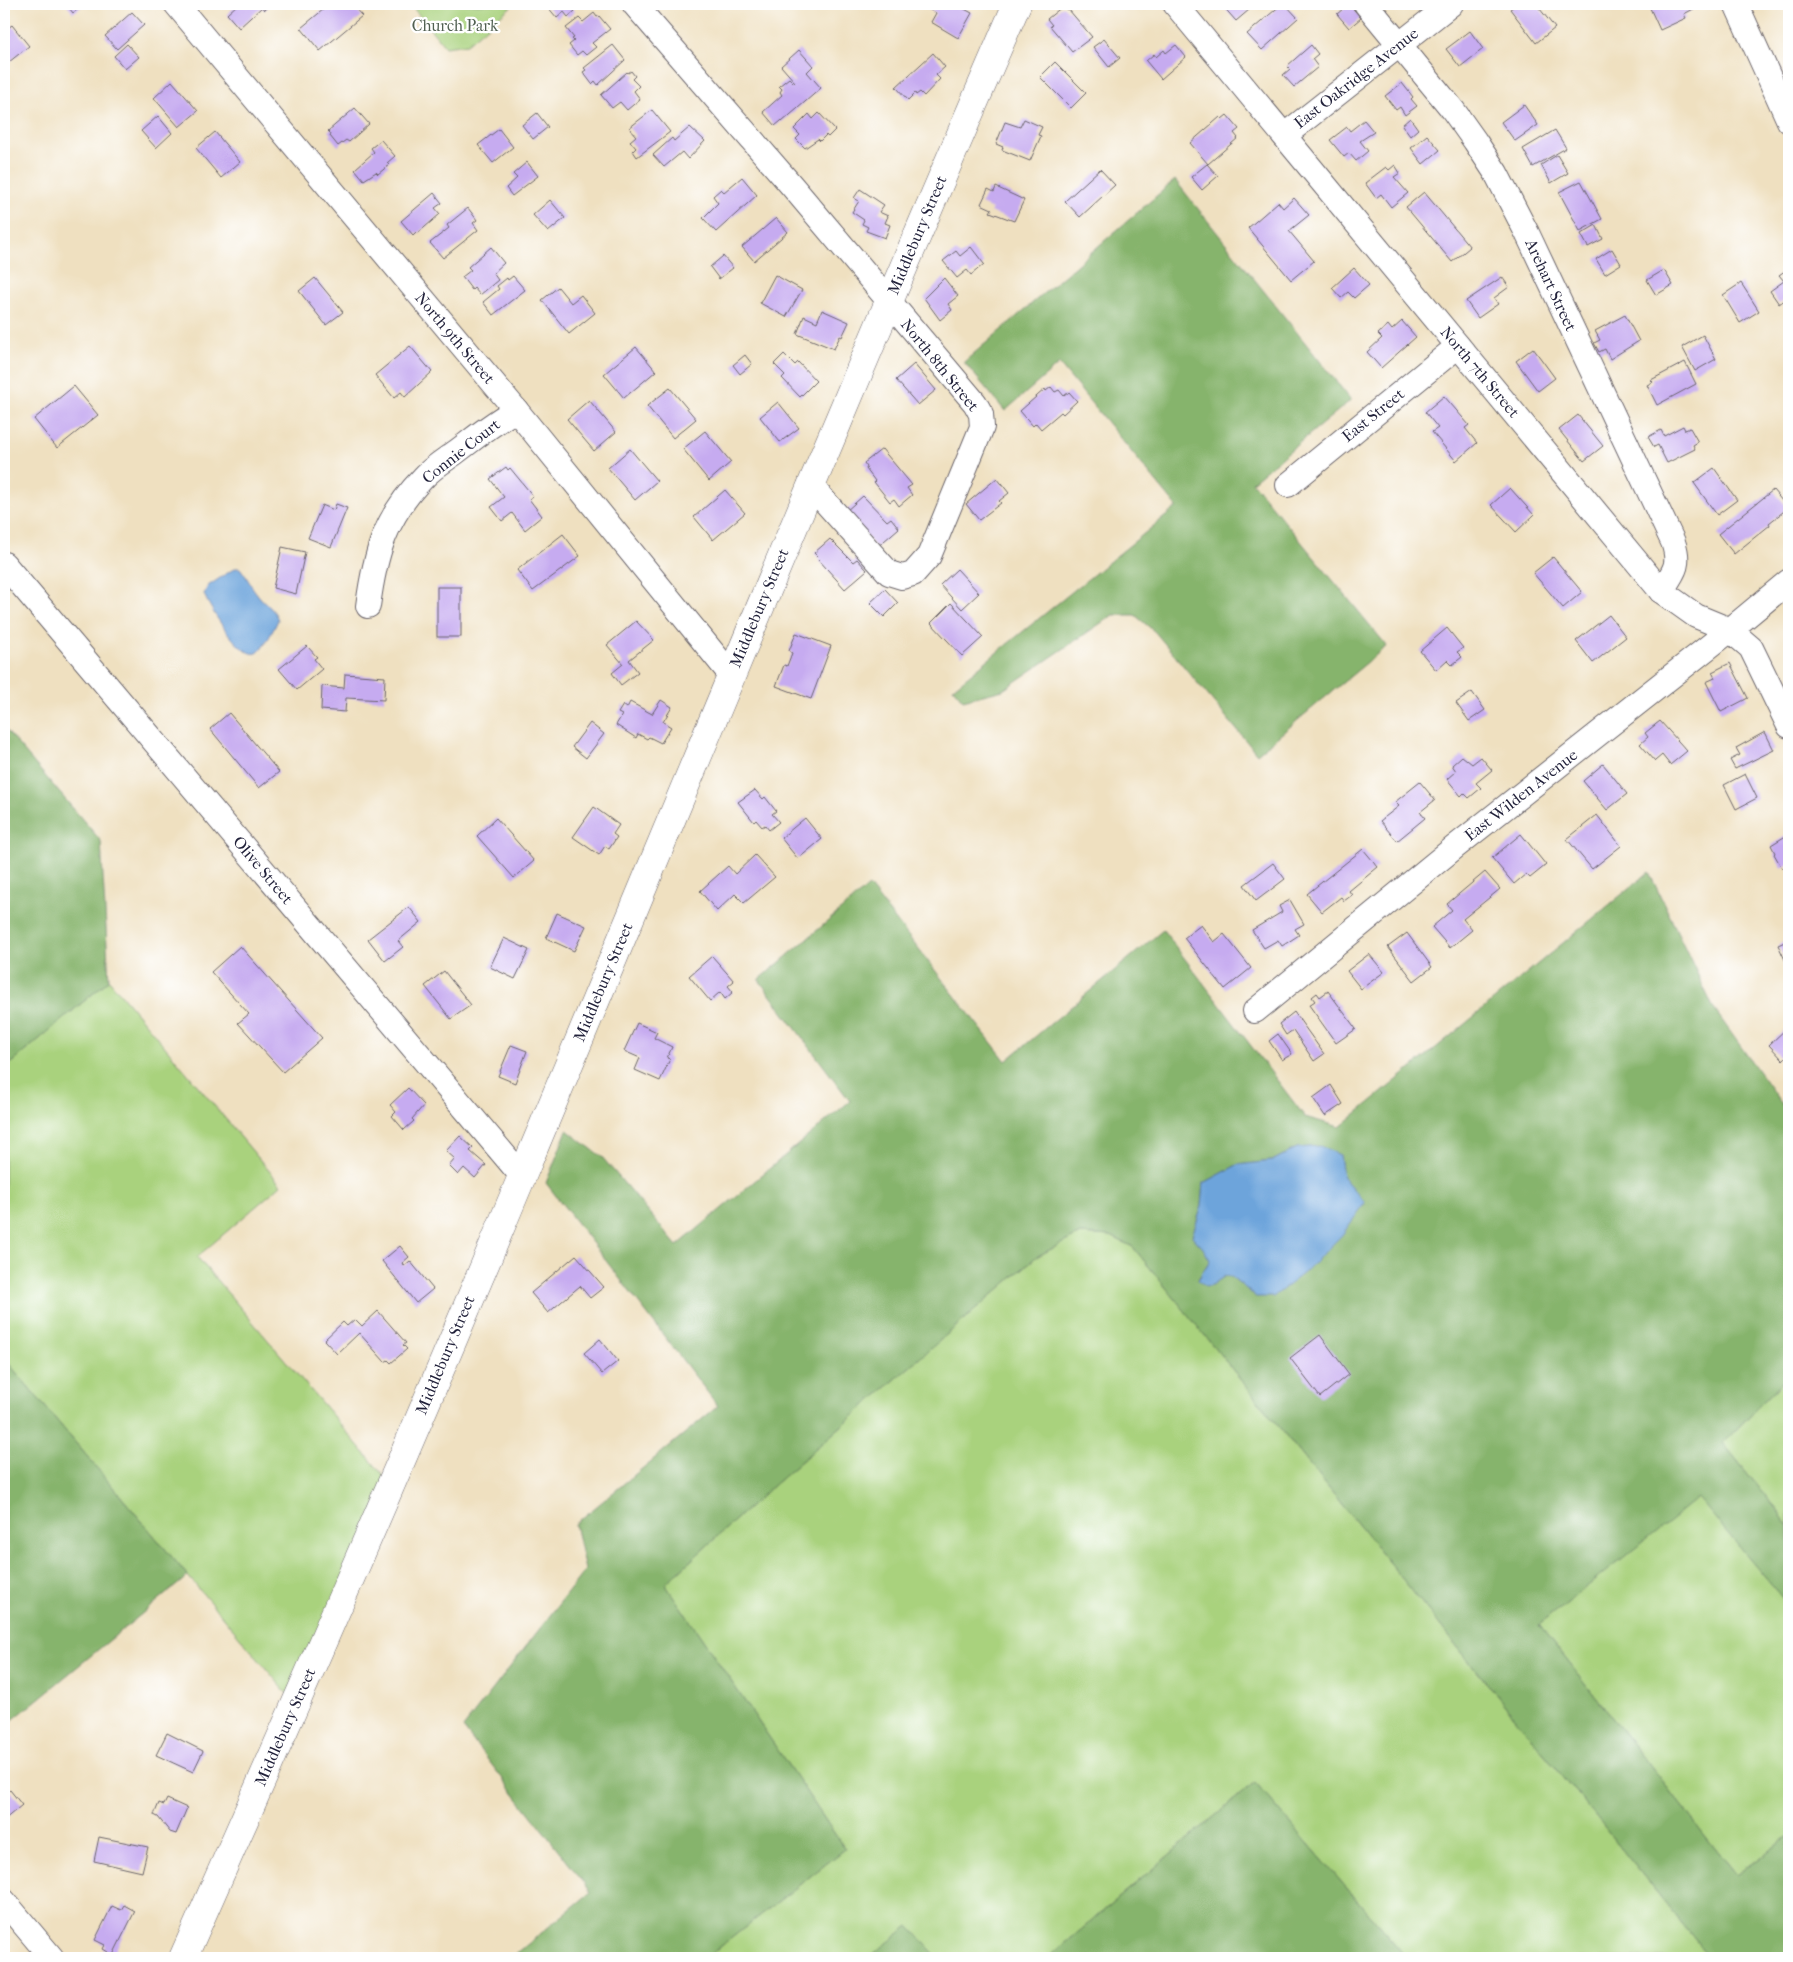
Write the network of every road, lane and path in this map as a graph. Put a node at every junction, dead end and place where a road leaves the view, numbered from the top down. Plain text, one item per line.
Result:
1 (176, 4) edge
2 (634, 4) edge
3 (1016, 4) edge
4 (1175, 4) edge
5 (1366, 4) edge
6 (1451, 4) edge
7 (1736, 4) edge
8 (1399, 44) junction
9 (1789, 121) edge
10 (1285, 135) junction
11 (888, 302) junction
12 (1458, 346) junction
13 (516, 410) junction
14 (810, 485) junction
15 (1288, 485) dead end
16 (4, 564) edge
17 (1789, 581) edge
18 (1661, 591) junction
19 (368, 606) dead end
20 (1730, 630) junction
21 (731, 675) junction
22 (1789, 726) edge
23 (1255, 1012) dead end
24 (522, 1176) junction
25 (4, 1902) edge
26 (52, 1958) edge
27 (183, 1958) edge

1 - 13 street, North 9th Street
2 - 11 street, North 8th Street
3 - 11 main road, Middlebury Street
4 - 10 street, North 7th Street
5 - 8 street, Arehart Street
6 - 8 street, East Oakridge Avenue
7 - 9 street
8 - 10 street, East Oakridge Avenue
8 - 18 street, Arehart Street
10 - 12 street, North 7th Street
11 - 14 main road, Middlebury Street
11 - 14 street, North 8th Street
12 - 15 street, East Street
12 - 18 street, North 7th Street
13 - 19 street, Connie Court
13 - 21 street, North 9th Street
14 - 21 main road, Middlebury Street
16 - 24 street, Olive Street
17 - 20 street, East Wilden Avenue
18 - 20 street, North 7th Street
20 - 22 street, North 7th Street
20 - 23 street, East Wilden Avenue
21 - 24 main road, Middlebury Street
24 - 27 main road, Middlebury Street
25 - 26 street

